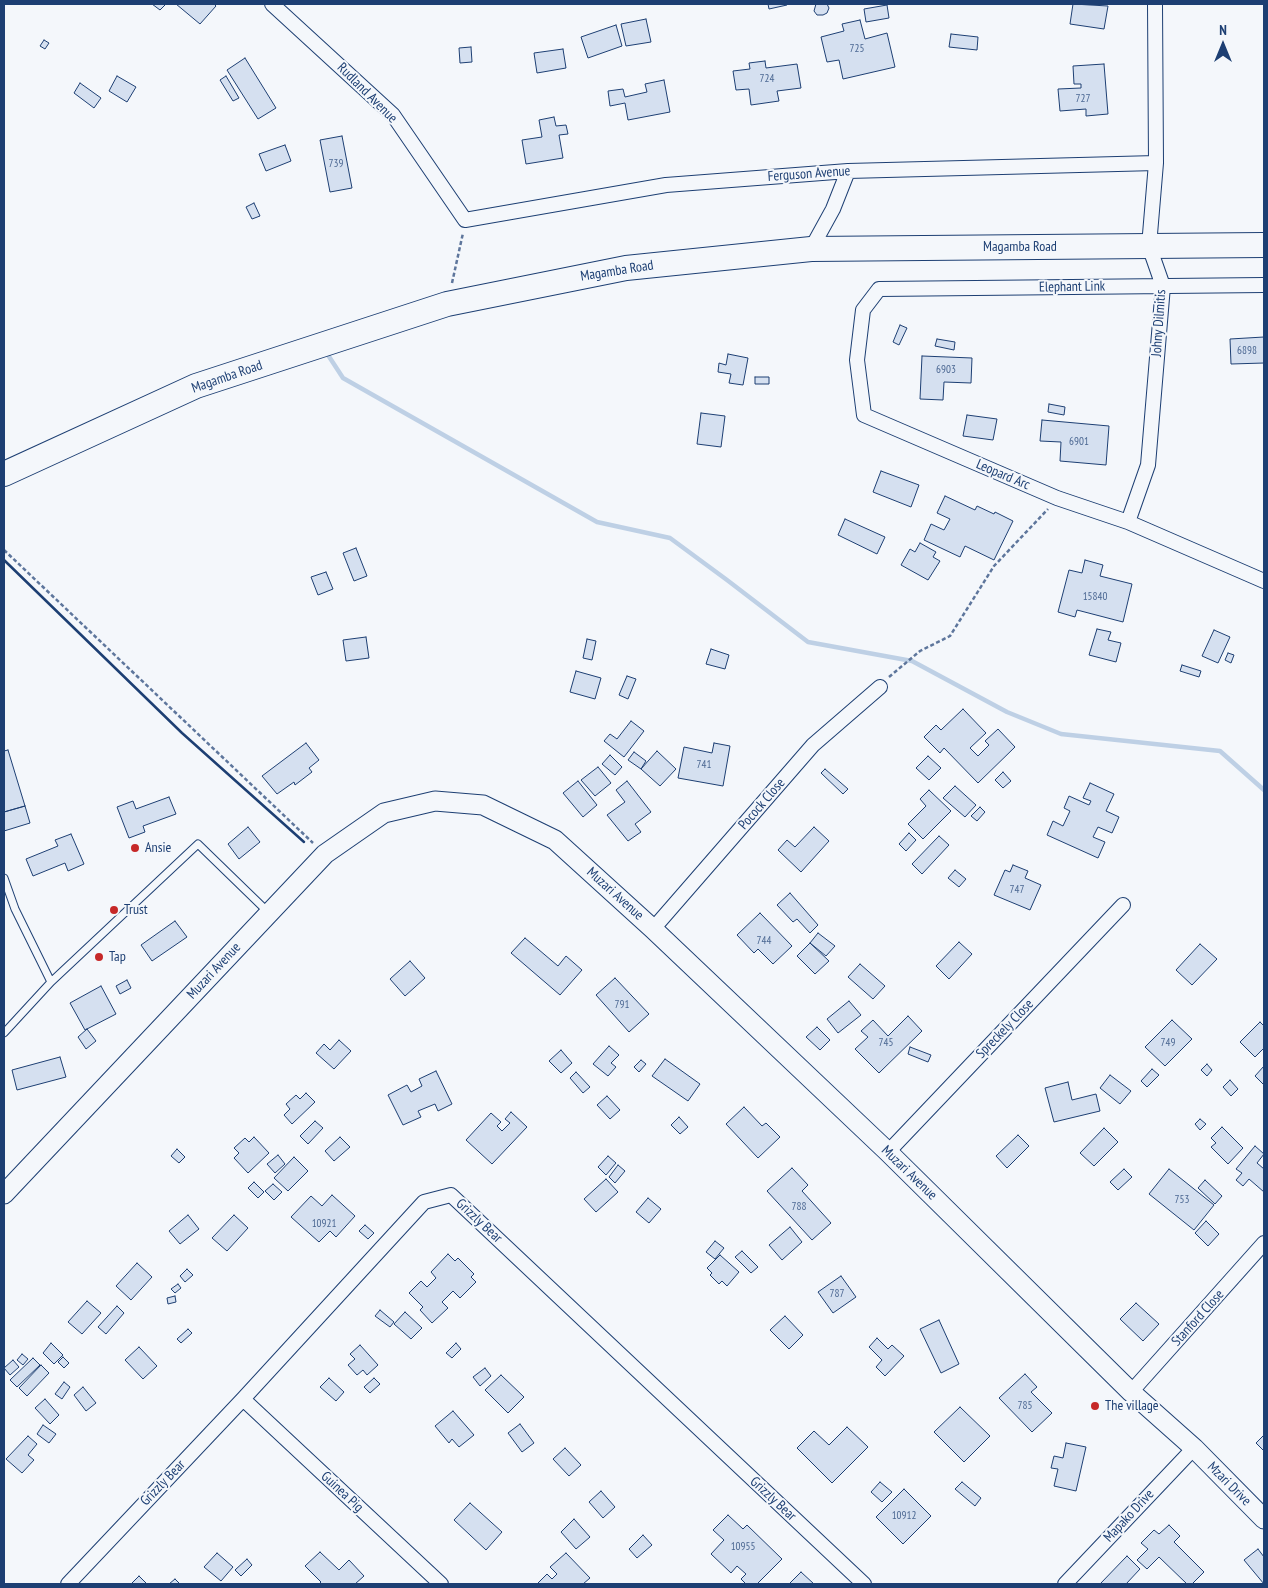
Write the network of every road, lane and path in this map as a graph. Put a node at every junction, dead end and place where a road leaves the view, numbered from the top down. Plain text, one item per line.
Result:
1 (272, 4) edge
2 (1155, 4) edge
3 (1156, 164) junction
4 (848, 170) junction
5 (465, 220) junction
6 (1264, 245) edge
7 (1149, 246) junction
8 (811, 249) junction
9 (1264, 285) edge
10 (1163, 286) junction
11 (879, 289) joint
12 (447, 304) junction
13 (4, 474) edge
14 (1057, 498) junction
15 (1128, 522) junction
16 (4, 550) edge
17 (1264, 582) edge
18 (896, 669) dead end
19 (880, 686) dead end
20 (325, 854) junction
21 (4, 878) edge
22 (1123, 905) dead end
23 (269, 913) junction
24 (653, 929) junction
25 (52, 982) junction
26 (4, 1033) edge
27 (888, 1152) junction
28 (4, 1194) edge
29 (1264, 1243) edge
30 (1131, 1392) junction
31 (244, 1399) junction
32 (1194, 1448) junction
33 (1264, 1519) edge
34 (68, 1584) edge
35 (441, 1584) edge
36 (864, 1584) edge
37 (1065, 1584) edge

1 - 5 street, Rudland Avenue
2 - 3 street, Johny Dilmitis
3 - 4 street, Ferguson Avenue
3 - 7 street, Johny Dilmitis
4 - 5 street, Ferguson Avenue
4 - 8 street
5 - 12 path
6 - 7 highway, Magamba Road
7 - 8 highway, Magamba Road
7 - 10 street, Johny Dilmitis
8 - 12 highway, Magamba Road
9 - 10 street, Elephant Link
10 - 11 street, Elephant Link
10 - 15 street, Johny Dilmitis
11 - 14 street, Leopard Arc
12 - 13 highway, Magamba Road
14 - 15 street, Leopard Arc
14 - 18 path
15 - 17 street, Leopard Arc
16 - 20 path
19 - 24 street, Pocock Close
20 - 23 street, Muzari Avenue
20 - 24 street, Muzari Avenue
21 - 25 lane
22 - 27 street, Spreckely Close
23 - 25 lane
23 - 28 street, Muzari Avenue
24 - 27 street, Muzari Avenue
25 - 26 lane
27 - 30 street, Muzari Avenue
29 - 30 street, Stanford Close
30 - 32 street, Muzari Avenue
31 - 34 street, Grizzly Bear
31 - 35 street, Guinea Pig
31 - 36 street, Grizzly Bear
32 - 33 street, Mzari Drive
32 - 37 street, Mapako Drive

